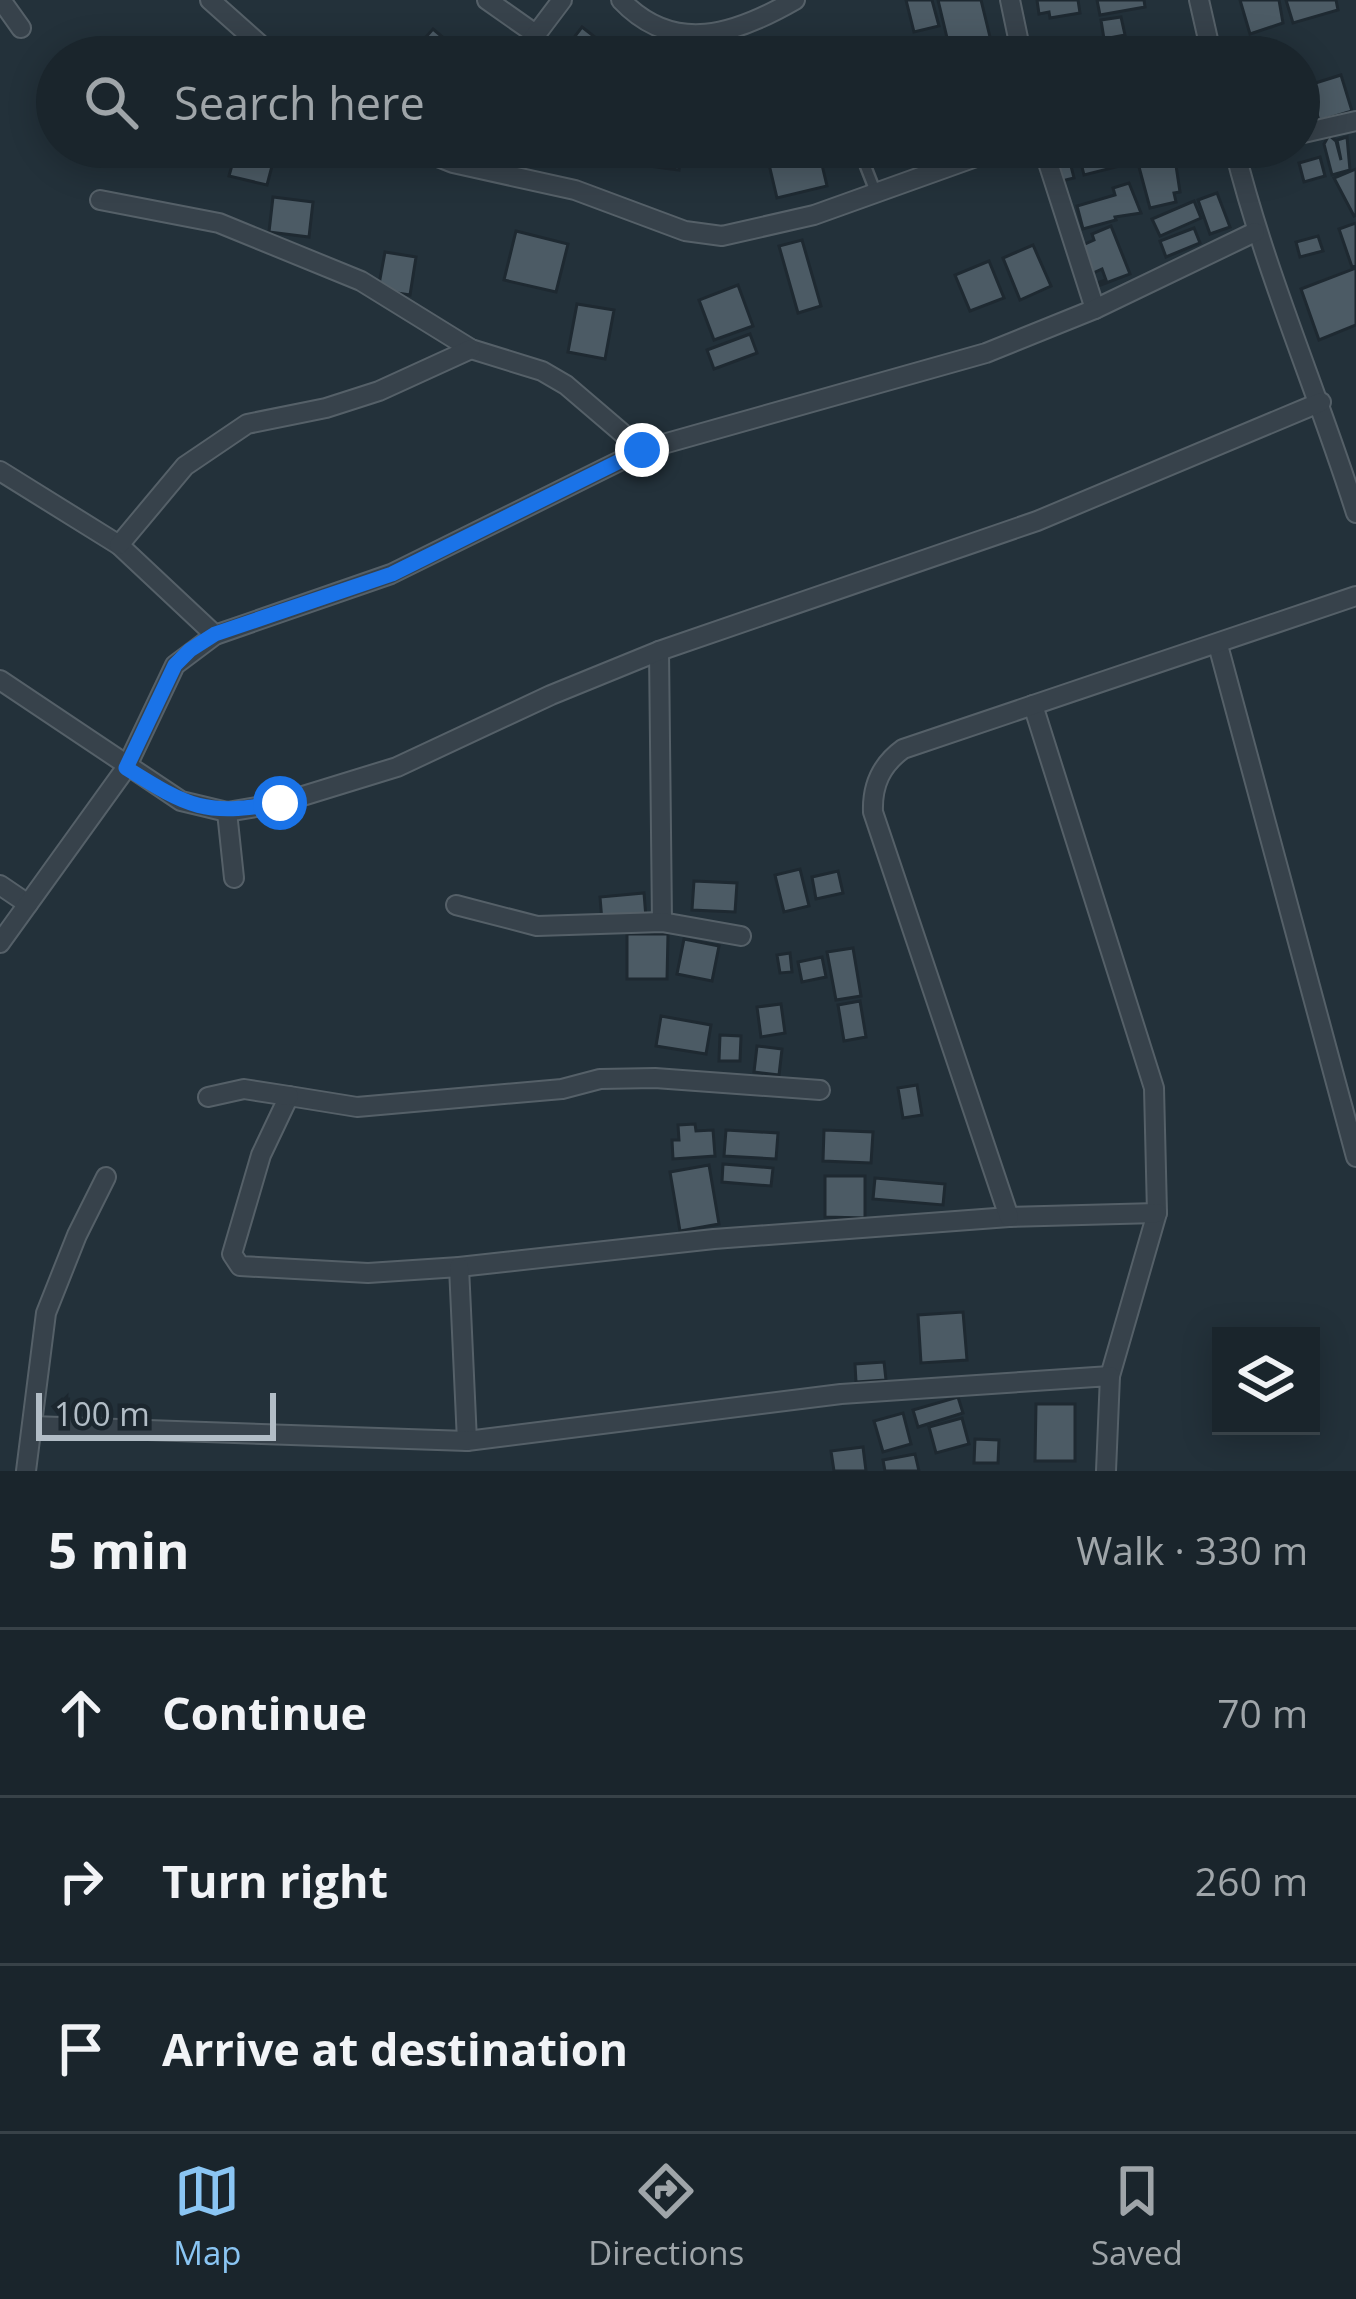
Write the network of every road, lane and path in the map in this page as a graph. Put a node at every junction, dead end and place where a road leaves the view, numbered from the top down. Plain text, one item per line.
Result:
1 (1, 0) edge
2 (210, 0) edge
3 (487, 0) edge
4 (562, 0) edge
5 (621, 0) edge
6 (795, 0) edge
7 (1010, 0) edge
8 (1198, 0) edge
9 (21, 28) dead end
10 (534, 33) junction
11 (250, 36) edge
12 (532, 36) edge
13 (1018, 36) edge
14 (1207, 36) edge
15 (1356, 121) edge
16 (1320, 129) edge
17 (501, 168) edge
18 (866, 168) edge
19 (947, 168) edge
20 (1050, 168) edge
21 (1242, 168) edge
22 (876, 194) junction
23 (100, 200) dead end
24 (1256, 232) junction
25 (1095, 309) junction
26 (471, 350) junction
27 (1321, 402) junction
28 (642, 450) junction
29 (0, 471) edge
30 (1356, 513) edge
31 (118, 544) junction
32 (1356, 596) edge
33 (215, 634) junction
34 (1218, 645) junction
35 (659, 651) junction
36 (0, 680) edge
37 (1033, 705) junction
38 (126, 768) junction
39 (227, 812) junction
40 (234, 878) dead end
41 (0, 884) edge
42 (28, 904) junction
43 (456, 905) dead end
44 (662, 922) junction
45 (742, 935) dead end
46 (0, 943) edge
47 (820, 1090) dead end
48 (289, 1096) junction
49 (208, 1097) dead end
50 (1356, 1157) edge
51 (106, 1177) dead end
52 (1157, 1213) junction
53 (1009, 1216) junction
54 (459, 1268) junction
55 (1109, 1376) junction
56 (32, 1426) junction
57 (467, 1441) junction
58 (26, 1471) edge
59 (1106, 1471) edge

1 - 9 street
2 - 11 street
3 - 10 street
4 - 10 street
5 - 6 street
7 - 13 street
8 - 14 street
10 - 12 street
15 - 16 street
17 - 22 street
18 - 22 lane
19 - 22 street
20 - 25 street
21 - 24 street
23 - 26 street
24 - 25 street
24 - 27 street
25 - 28 street
26 - 28 street
26 - 31 street
27 - 30 street
27 - 35 street
28 - 33 street
29 - 31 street
31 - 33 street
32 - 34 street
33 - 38 street
34 - 37 street
34 - 50 street
35 - 39 street
35 - 44 street
36 - 38 street
37 - 52 street
37 - 53 street
38 - 39 street
38 - 42 street
39 - 40 street
41 - 42 street
42 - 46 street
43 - 44 street
44 - 45 street
47 - 48 street
48 - 49 street
48 - 54 street
51 - 56 street
52 - 53 street
52 - 55 street
53 - 54 street
54 - 57 street
55 - 57 street
55 - 59 street
56 - 57 street
56 - 58 street

